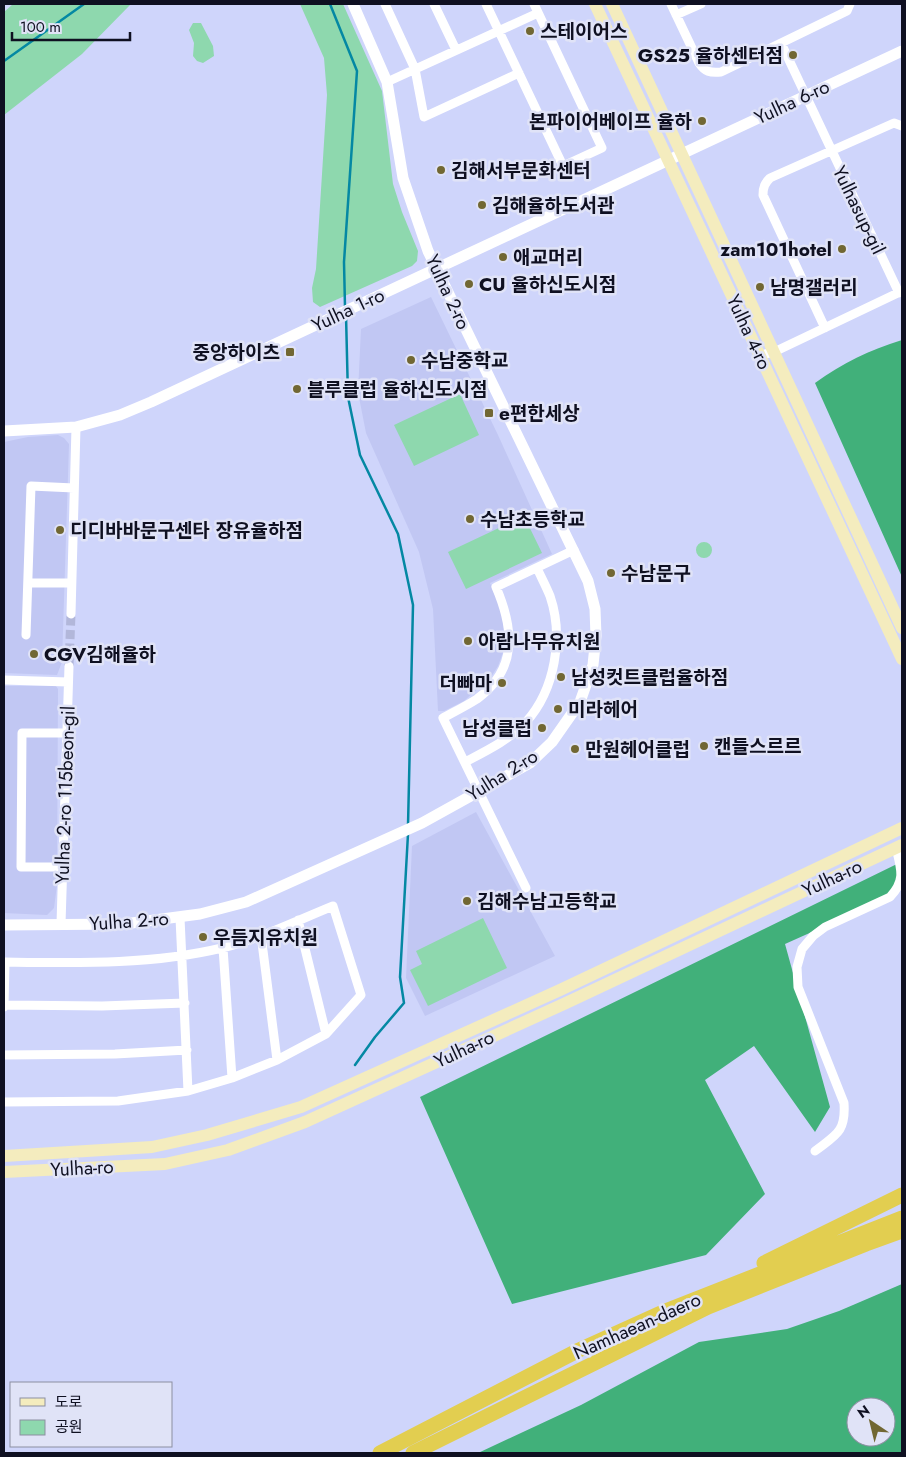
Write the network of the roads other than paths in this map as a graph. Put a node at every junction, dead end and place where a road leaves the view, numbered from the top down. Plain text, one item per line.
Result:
1 (353, 4) edge
2 (386, 4) edge
3 (434, 4) edge
4 (486, 4) edge
5 (534, 4) edge
6 (595, 4) edge
7 (612, 4) edge
8 (671, 4) edge
9 (701, 4) edge
10 (850, 4) edge
11 (538, 13) junction
12 (676, 15) junction
13 (498, 31) junction
14 (781, 43) junction
15 (456, 50) junction
16 (902, 51) edge
17 (415, 69) junction
18 (519, 73) junction
19 (388, 82) junction
20 (805, 97) junction
21 (902, 126) edge
22 (831, 151) junction
23 (682, 154) junction
24 (668, 160) junction
25 (435, 268) junction
26 (900, 292) edge
27 (825, 328) junction
28 (774, 352) junction
29 (760, 355) junction
30 (76, 427) junction
31 (4, 431) edge
32 (74, 488) junction
33 (574, 550) junction
34 (537, 568) junction
35 (28, 583) junction
36 (71, 584) junction
37 (70, 614) tunnel mouth
38 (902, 628) edge
39 (26, 635) dead end
40 (902, 659) edge
41 (68, 666) tunnel mouth
42 (4, 680) edge
43 (68, 682) junction
44 (67, 733) junction
45 (465, 762) junction
46 (479, 791) junction
47 (902, 828) edge
48 (899, 847) edge
49 (63, 867) junction
50 (526, 888) dead end
51 (180, 918) junction
52 (298, 920) junction
53 (4, 924) edge
54 (61, 924) junction
55 (261, 935) junction
56 (223, 948) junction
57 (183, 956) junction
58 (185, 1003) junction
59 (4, 1006) edge
60 (326, 1034) junction
61 (187, 1050) junction
62 (4, 1055) edge
63 (277, 1060) junction
64 (232, 1078) junction
65 (188, 1091) junction
66 (4, 1102) edge
67 (815, 1151) dead end
68 (4, 1156) edge
69 (4, 1172) edge
70 (902, 1195) edge
71 (902, 1218) edge
72 (902, 1231) edge
73 (662, 1312) junction
74 (380, 1453) edge
75 (413, 1453) edge

1 - 19 street, Yulha 2-ro
2 - 17 street
3 - 15 street
4 - 13 street
5 - 11 street
6 - 24 main road, Yulha 4-ro
7 - 23 main road, Yulha 4-ro
8 - 12 street
9 - 12 street
10 - 14 street
11 - 13 street
11 - 18 street
12 - 14 street
13 - 15 street
13 - 18 street
14 - 20 street, Yulhasup-gil
15 - 17 street
16 - 20 street, Yulha 6-ro
17 - 18 street
17 - 19 street
19 - 25 street, Yulha 2-ro
20 - 22 street, Yulhasup-gil
20 - 23 street, Yulha 6-ro
21 - 22 street
22 - 26 street, Yulhasup-gil
22 - 27 street
23 - 24 street, Yulha 1-ro
23 - 28 main road, Yulha 4-ro
24 - 25 street, Yulha 1-ro
24 - 29 main road, Yulha 4-ro
25 - 30 street, Yulha 1-ro
25 - 33 street, Yulha 2-ro
26 - 27 street, Yulhasup-gil
27 - 28 street, Yulhasup-gil
28 - 29 street, Yulhasup-gil
28 - 38 main road, Yulha 4-ro
29 - 40 main road, Yulha 4-ro
30 - 31 street, Yulha 1-ro
30 - 32 street
32 - 35 street
32 - 36 street
33 - 34 street
33 - 46 street, Yulha 2-ro
34 - 45 street
34 - 45 street
35 - 36 street
35 - 39 street
36 - 37 street
41 - 43 street, Yulha 2-ro 115beon-gil
42 - 43 street
43 - 44 street, Yulha 2-ro 115beon-gil
44 - 49 street, Yulha 2-ro 115beon-gil
44 - 49 street
45 - 46 street
46 - 50 street
46 - 51 street, Yulha 2-ro
47 - 68 main road, Yulha-ro
48 - 67 street
48 - 69 main road, Yulha-ro
49 - 54 street, Yulha 2-ro 115beon-gil
51 - 54 street, Yulha 2-ro
51 - 57 street
52 - 55 street
52 - 60 street
52 - 60 street
53 - 54 street, Yulha 2-ro
55 - 56 street
55 - 63 street
56 - 57 street
56 - 64 street
57 - 58 street
57 - 59 street
58 - 59 street
58 - 61 street
60 - 63 street
61 - 62 street
61 - 65 street
63 - 64 street
64 - 65 street
65 - 66 street
70 - 73 highway
71 - 73 highway, Namhaean-daero
72 - 75 highway, Namhaean-daero
73 - 74 highway, Namhaean-daero

